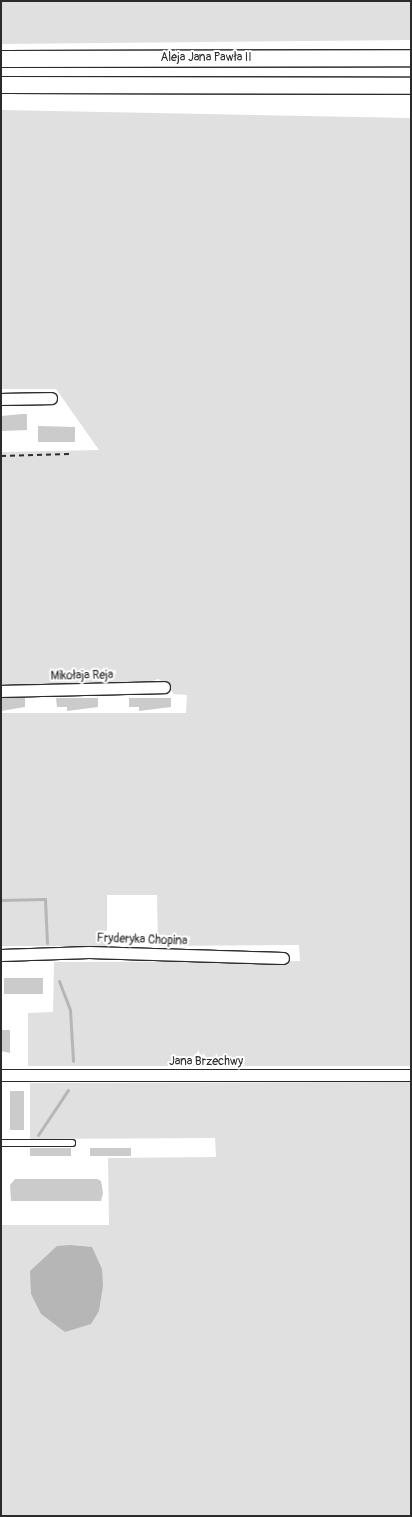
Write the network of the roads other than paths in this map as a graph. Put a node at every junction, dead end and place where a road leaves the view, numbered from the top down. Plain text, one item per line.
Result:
1 (411, 58) edge
2 (1, 59) edge
3 (1, 85) edge
4 (411, 86) edge
5 (51, 398) dead end
6 (1, 399) edge
7 (164, 687) dead end
8 (1, 690) edge
9 (1, 955) edge
10 (283, 958) dead end
11 (1, 1075) edge
12 (411, 1075) edge
13 (1, 1143) edge
14 (72, 1143) dead end

1 - 2 main road, Aleja Jana Pawła II
3 - 4 main road
5 - 6 street
7 - 8 street, Mikołaja Reja
9 - 10 street, Fryderyka Chopina
11 - 12 street, Jana Brzechwy
13 - 14 lane

